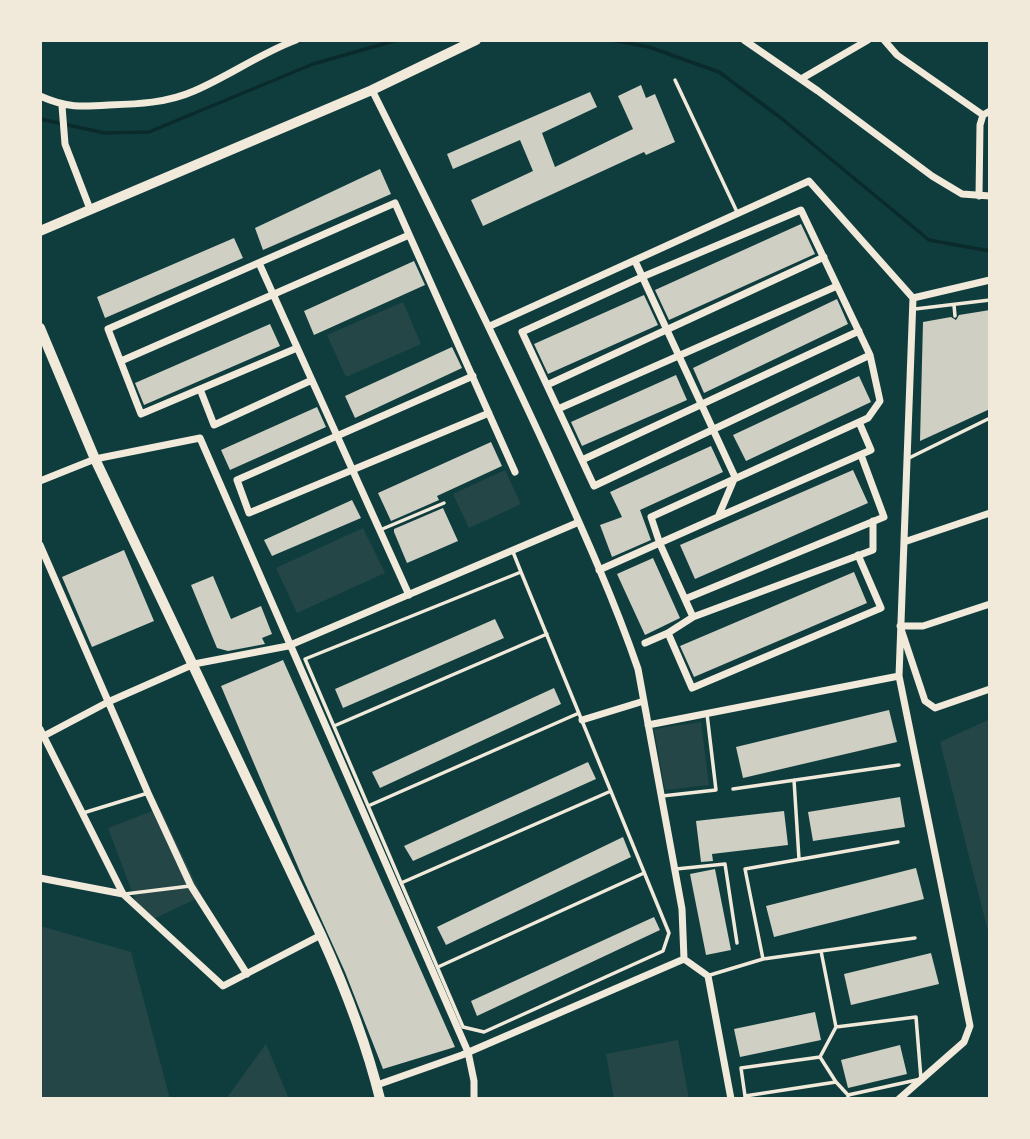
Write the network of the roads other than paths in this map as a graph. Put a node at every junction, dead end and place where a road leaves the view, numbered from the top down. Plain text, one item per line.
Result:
1 (296, 40) edge
2 (476, 40) edge
3 (744, 40) edge
4 (868, 40) edge
5 (884, 40) edge
6 (801, 79) junction
7 (675, 80) dead end
8 (372, 90) junction
9 (40, 96) edge
10 (62, 106) junction
11 (987, 113) edge
12 (979, 195) junction
13 (990, 196) edge
14 (90, 209) junction
15 (738, 214) junction
16 (40, 231) edge
17 (409, 235) junction
18 (824, 257) junction
19 (635, 261) junction
20 (258, 263) junction
21 (642, 277) junction
22 (990, 280) edge
23 (837, 286) junction
24 (273, 295) junction
25 (913, 298) junction
26 (990, 300) edge
27 (954, 304) junction
28 (913, 309) junction
29 (955, 316) dead end
30 (490, 326) junction
31 (40, 328) edge
32 (667, 331) junction
33 (859, 331) junction
34 (297, 348) junction
35 (870, 355) junction
36 (679, 356) junction
37 (121, 361) junction
38 (472, 376) junction
39 (312, 380) junction
40 (547, 385) junction
41 (200, 389) junction
42 (702, 405) junction
43 (558, 409) junction
44 (489, 413) junction
45 (990, 418) edge
46 (859, 422) junction
47 (713, 431) junction
48 (337, 436) junction
49 (861, 455) junction
50 (94, 459) junction
51 (907, 459) junction
52 (582, 460) junction
53 (352, 470) junction
54 (515, 472) dead end
55 (735, 477) junction
56 (40, 481) edge
57 (444, 503) dead end
58 (990, 513) edge
59 (718, 516) junction
60 (873, 521) junction
61 (579, 522) junction
62 (380, 530) junction
63 (904, 542) junction
64 (40, 544) edge
65 (660, 544) junction
66 (513, 552) junction
67 (858, 555) junction
68 (599, 570) junction
69 (521, 572) junction
70 (410, 595) junction
71 (685, 599) junction
72 (990, 604) edge
73 (693, 617) junction
74 (901, 626) junction
75 (668, 633) junction
76 (547, 634) junction
77 (645, 643) dead end
78 (290, 645) junction
79 (194, 664) junction
80 (898, 676) junction
81 (990, 689) edge
82 (644, 701) junction
83 (108, 702) junction
84 (707, 714) junction
85 (580, 716) junction
86 (648, 725) junction
87 (334, 726) junction
88 (41, 734) edge
89 (899, 765) dead end
90 (794, 780) junction
91 (733, 789) dead end
92 (611, 791) junction
93 (148, 793) junction
94 (661, 796) junction
95 (368, 806) junction
96 (83, 813) junction
97 (898, 842) dead end
98 (799, 859) junction
99 (674, 870) junction
100 (644, 873) junction
101 (40, 878) edge
102 (401, 883) junction
103 (191, 886) junction
104 (123, 894) junction
105 (321, 935) junction
106 (915, 938) dead end
107 (737, 943) dead end
108 (821, 951) junction
109 (684, 959) junction
110 (763, 959) junction
111 (438, 967) junction
112 (247, 974) junction
113 (708, 976) junction
114 (836, 1027) junction
115 (468, 1052) junction
116 (820, 1057) junction
117 (921, 1079) junction
118 (836, 1082) junction
119 (377, 1085) junction
120 (745, 1097) edge
121 (848, 1097) edge
122 (380, 1099) edge
123 (474, 1099) edge
124 (731, 1099) edge
125 (899, 1099) edge

1 - 10 street
2 - 8 street
3 - 6 street
4 - 6 street
5 - 11 street
6 - 12 street
7 - 15 lane
8 - 14 street
8 - 30 street
9 - 10 street
10 - 14 street
11 - 12 street
12 - 13 street
14 - 16 street
15 - 19 street
15 - 25 street
17 - 20 street
17 - 24 street
17 - 38 street
18 - 21 street
18 - 23 street
18 - 32 street
19 - 21 street
19 - 30 street
20 - 24 street
20 - 37 street
21 - 32 street
21 - 40 street
22 - 25 street
23 - 33 street
23 - 36 street
24 - 34 street
24 - 37 street
25 - 28 street
26 - 27 lane
27 - 28 lane
27 - 29 lane
28 - 51 street
30 - 61 street
31 - 50 street
32 - 36 street
32 - 40 street
33 - 35 street
33 - 42 street
34 - 39 street
34 - 41 street
35 - 46 street
35 - 47 street
36 - 42 street
36 - 43 street
37 - 41 street
38 - 44 street
38 - 48 street
39 - 41 street
39 - 48 street
40 - 43 street
42 - 47 street
42 - 52 street
43 - 52 street
44 - 53 street
44 - 54 street
45 - 51 lane
46 - 49 street
46 - 55 street
47 - 52 street
47 - 55 street
48 - 53 street
48 - 53 street
49 - 59 street
49 - 60 street
50 - 56 street
50 - 78 street
50 - 79 street
51 - 63 street
53 - 62 street
55 - 59 street
55 - 65 street
57 - 62 lane
58 - 63 street
59 - 65 street
60 - 67 street
60 - 71 street
61 - 66 street
61 - 68 street
62 - 70 street
63 - 74 street
64 - 83 street
65 - 68 street
65 - 71 street
66 - 69 lane
66 - 70 street
67 - 73 street
67 - 75 street
68 - 82 street
69 - 76 lane
69 - 87 lane
70 - 78 street
71 - 73 street
72 - 74 street
73 - 75 street
74 - 80 street
74 - 81 street
75 - 77 street
76 - 85 lane
76 - 87 lane
78 - 79 street
78 - 115 street
79 - 83 street
79 - 105 street
80 - 84 street
80 - 117 street
82 - 85 street
82 - 86 street
83 - 88 street
83 - 93 street
84 - 86 street
84 - 94 lane
85 - 92 lane
85 - 95 lane
86 - 94 street
87 - 95 lane
88 - 96 street
89 - 90 lane
90 - 91 lane
90 - 98 lane
92 - 100 lane
92 - 102 lane
93 - 96 lane
93 - 103 street
94 - 99 street
95 - 102 lane
96 - 104 street
97 - 98 lane
98 - 110 lane
99 - 107 lane
99 - 109 street
100 - 111 lane
100 - 111 lane
101 - 104 street
102 - 111 lane
103 - 104 lane
103 - 112 street
104 - 112 street
105 - 112 street
105 - 119 street
106 - 108 lane
108 - 110 lane
108 - 114 lane
109 - 113 street
109 - 115 street
110 - 113 lane
113 - 124 street
114 - 116 lane
114 - 117 lane
115 - 119 street
115 - 123 street
116 - 118 lane
116 - 120 lane
117 - 121 lane
117 - 125 street
118 - 120 lane
118 - 121 lane
119 - 122 street

